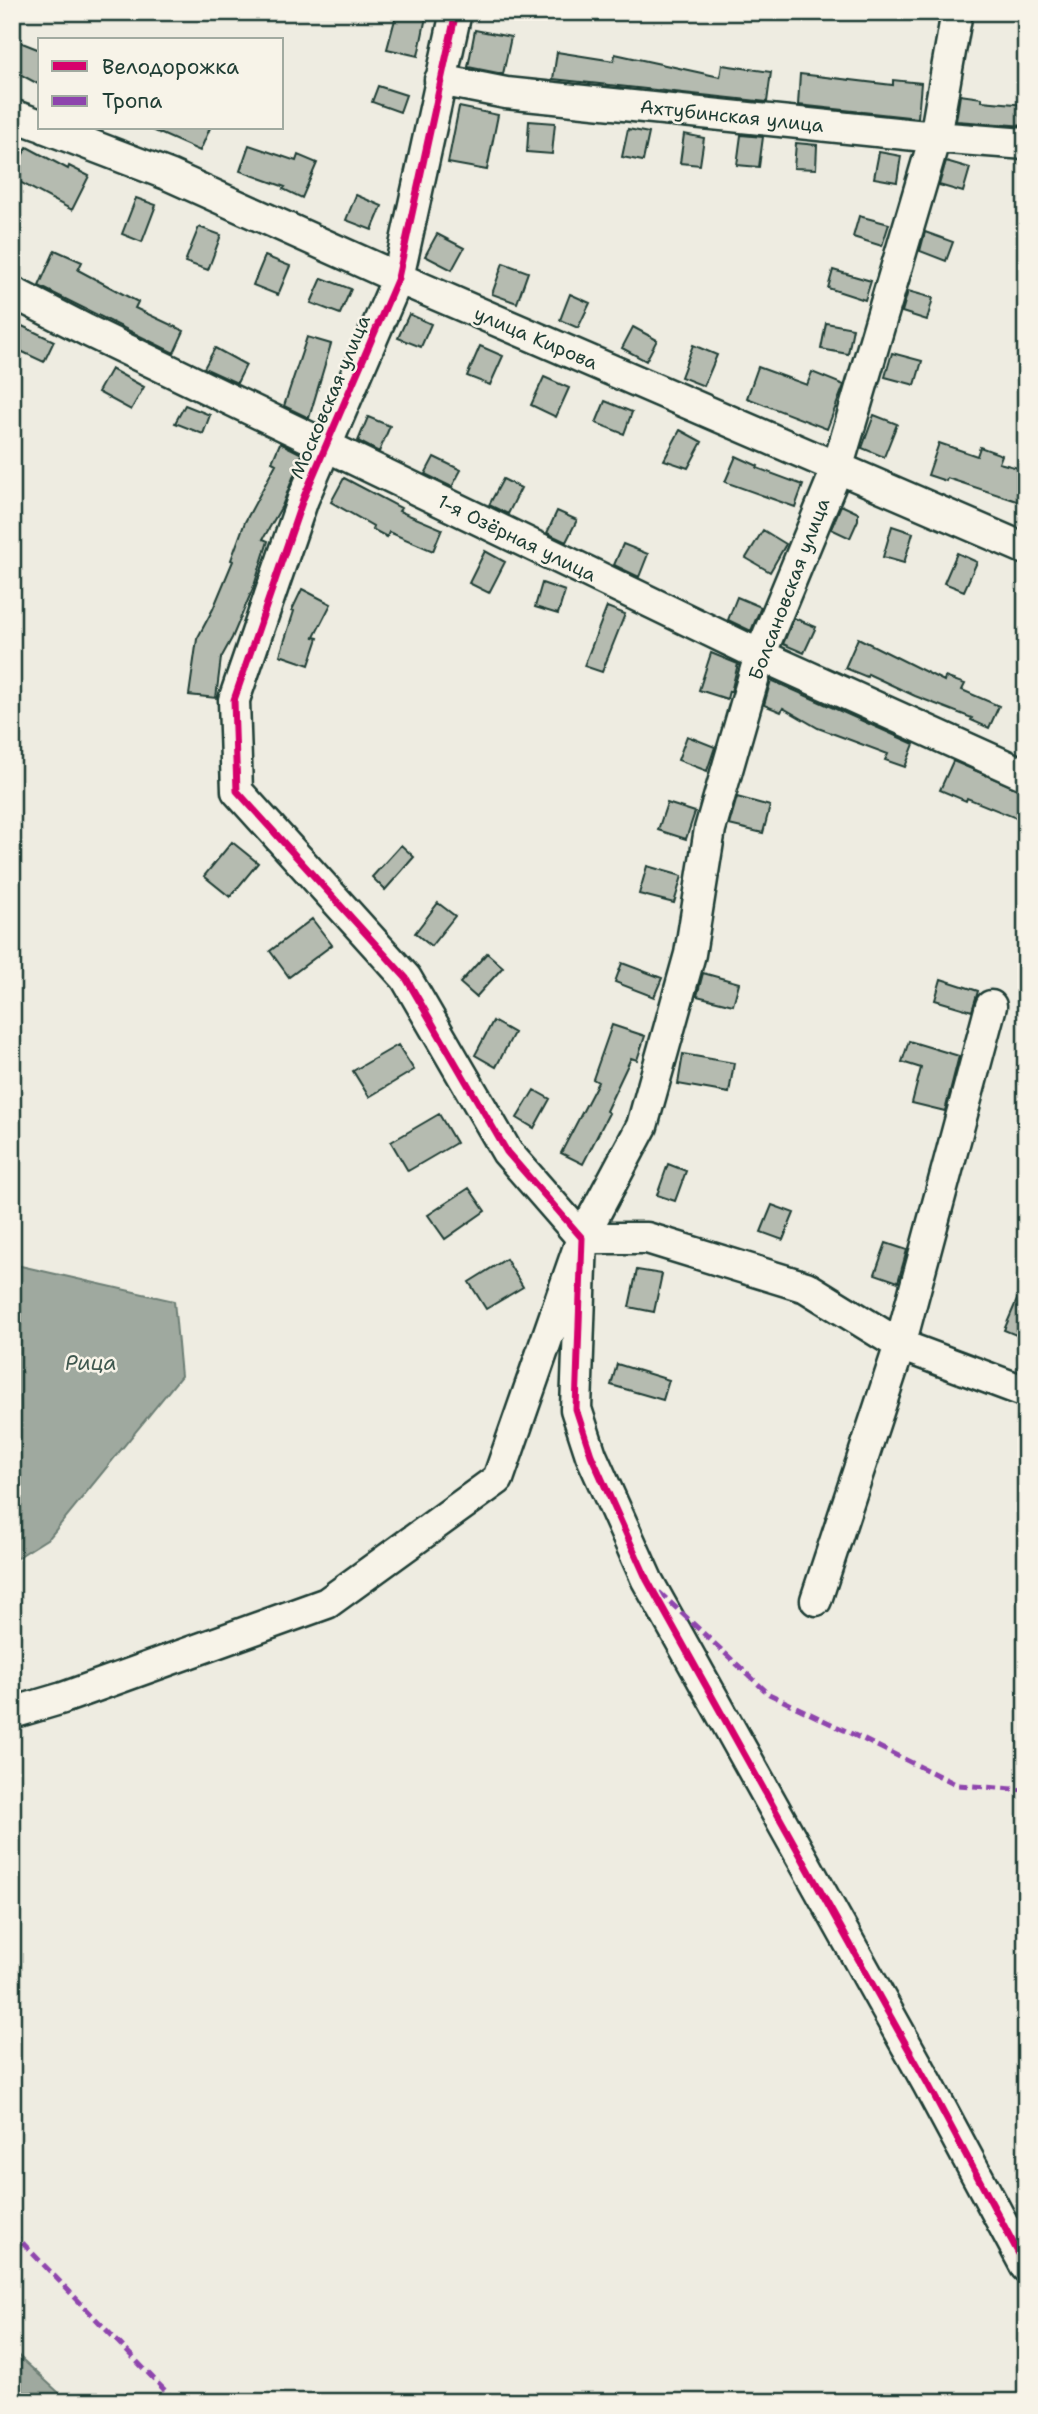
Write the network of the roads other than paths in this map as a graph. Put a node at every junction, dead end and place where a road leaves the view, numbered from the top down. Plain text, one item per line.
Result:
1 (456, 12) edge
2 (957, 12) edge
3 (440, 80) junction
4 (12, 115) edge
5 (38, 124) edge
6 (51, 130) edge
7 (935, 137) junction
8 (1026, 144) edge
9 (398, 278) junction
10 (12, 292) edge
11 (326, 446) junction
12 (837, 469) junction
13 (1026, 550) edge
14 (760, 654) junction
15 (1026, 775) edge
16 (992, 1006) dead end
17 (582, 1238) junction
18 (900, 1345) junction
19 (1026, 1392) edge
20 (816, 1600) dead end
21 (12, 1713) edge
22 (1026, 2267) edge

1 - 3 street, Московская улица
2 - 7 street, Болсановская улица
3 - 7 street, Ахтубинская улица
3 - 9 street, Московская улица
4 - 5 street
6 - 9 street, улица Кирова
7 - 8 street, Ахтубинская улица
7 - 12 street, Болсановская улица
9 - 11 street, Московская улица
9 - 12 street, улица Кирова
10 - 11 street, 1-я Озёрная улица
11 - 14 street, 1-я Озёрная улица
11 - 17 street, Московская улица
12 - 13 street, улица Кирова
12 - 14 street, Болсановская улица
14 - 15 street, 1-я Озёрная улица
14 - 17 street, Болсановская улица
16 - 18 street
17 - 18 street
17 - 21 street, Болсановская улица
17 - 22 street
18 - 19 street
18 - 20 street

